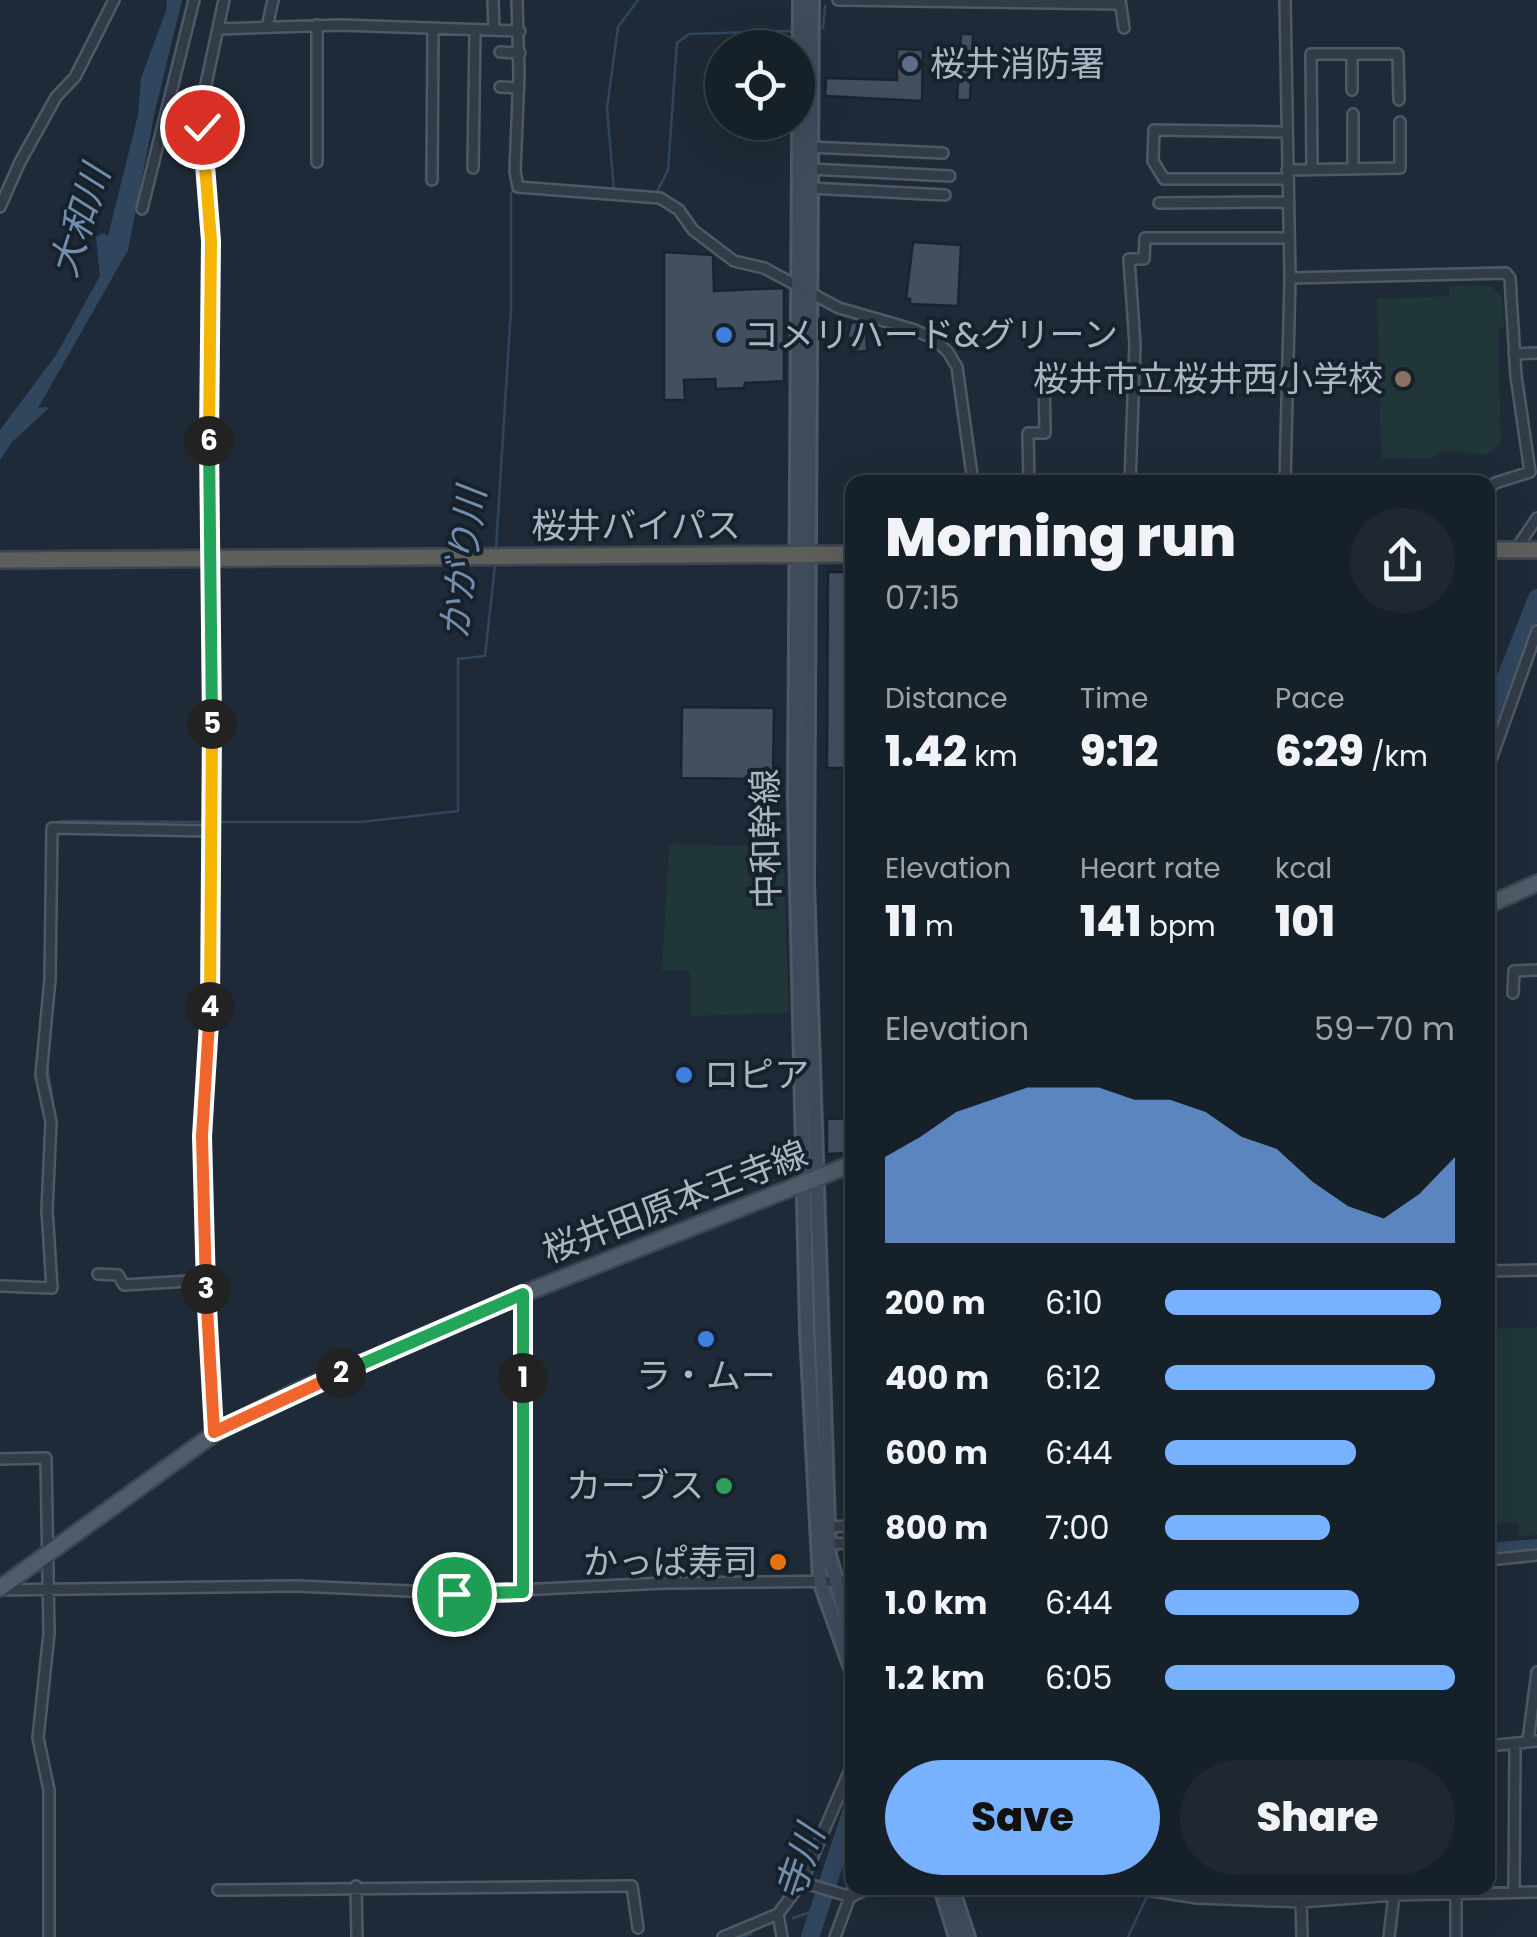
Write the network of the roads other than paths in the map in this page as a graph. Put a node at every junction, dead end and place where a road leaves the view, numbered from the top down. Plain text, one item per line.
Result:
1 (114, 0) edge
2 (194, 0) edge
3 (224, 0) edge
4 (273, 0) edge
5 (493, 0) edge
6 (517, 0) edge
7 (800, 0) edge
8 (812, 0) edge
9 (838, 0) edge
10 (1285, 0) edge
11 (1120, 2) edge
12 (317, 26) junction
13 (268, 27) junction
14 (1124, 28) dead end
15 (218, 29) junction
16 (433, 29) junction
17 (475, 30) junction
18 (494, 30) junction
19 (520, 30) junction
20 (500, 52) dead end
21 (520, 52) junction
22 (1352, 54) junction
23 (500, 87) dead end
24 (519, 88) junction
25 (1352, 90) dead end
26 (1398, 100) dead end
27 (1352, 114) dead end
28 (1400, 122) dead end
29 (1286, 132) junction
30 (810, 147) junction
31 (943, 153) dead end
32 (317, 162) dead end
33 (473, 168) dead end
34 (810, 169) junction
35 (1353, 169) junction
36 (1312, 170) junction
37 (1287, 175) junction
38 (950, 176) dead end
39 (432, 180) dead end
40 (810, 188) junction
41 (945, 194) dead end
42 (1288, 202) junction
43 (1160, 203) dead end
44 (0, 207) edge
45 (142, 208) dead end
46 (1289, 238) junction
47 (1290, 278) junction
48 (803, 287) junction
49 (1537, 353) edge
50 (1514, 354) junction
51 (1044, 370) dead end
52 (972, 475) edge
53 (1029, 475) edge
54 (1130, 475) edge
55 (1285, 475) edge
56 (1533, 475) edge
57 (1495, 483) edge
58 (1537, 518) edge
59 (1495, 550) edge
60 (1525, 550) edge
61 (845, 554) edge
62 (801, 555) junction
63 (210, 558) junction
64 (0, 560) edge
65 (1537, 631) edge
66 (1495, 748) edge
67 (212, 830) junction
68 (1537, 883) edge
69 (1495, 902) edge
70 (1537, 970) edge
71 (1513, 994) dead end
72 (845, 1167) edge
73 (809, 1183) junction
74 (1537, 1270) edge
75 (1495, 1271) edge
76 (98, 1274) dead end
77 (205, 1280) junction
78 (0, 1286) edge
79 (523, 1294) junction
80 (214, 1432) junction
81 (0, 1459) edge
82 (845, 1526) edge
83 (827, 1527) junction
84 (845, 1543) edge
85 (828, 1544) junction
86 (46, 1556) junction
87 (1537, 1556) edge
88 (1495, 1559) edge
89 (827, 1581) junction
90 (845, 1581) edge
91 (0, 1589) edge
92 (46, 1590) junction
93 (523, 1592) junction
94 (845, 1623) edge
95 (845, 1646) edge
96 (1537, 1672) edge
97 (1532, 1741) edge
98 (1515, 1745) junction
99 (1495, 1746) edge
100 (845, 1782) edge
101 (803, 1883) junction
102 (356, 1886) junction
103 (218, 1890) dead end
104 (1514, 1892) junction
105 (1537, 1892) edge
106 (845, 1893) edge
107 (1495, 1893) edge
108 (851, 1895) edge
109 (942, 1895) edge
110 (954, 1895) edge
111 (1179, 1895) edge
112 (1283, 1895) edge
113 (1394, 1895) joint
114 (1456, 1895) edge
115 (1283, 1901) junction
116 (1301, 1902) junction
117 (778, 1914) junction
118 (638, 1928) dead end
119 (49, 1937) edge
120 (357, 1937) edge
121 (723, 1937) edge
122 (782, 1937) edge
123 (835, 1937) edge
124 (956, 1937) edge
125 (968, 1937) edge
126 (1302, 1937) edge
127 (1390, 1937) edge
128 (1456, 1937) edge

1 - 44 street
2 - 45 street
3 - 15 street
4 - 13 street
5 - 18 street
6 - 19 street
7 - 48 main road, 中和幹線
8 - 30 main road, 中和幹線
9 - 11 street
10 - 29 street
11 - 14 street
12 - 13 street
12 - 16 street
12 - 32 street
13 - 15 street
15 - 63 street
16 - 17 street
16 - 39 street
17 - 18 street
17 - 33 street
18 - 19 street
19 - 21 street
20 - 21 street
21 - 24 street
22 - 25 street
22 - 26 street
22 - 36 street
23 - 24 street
24 - 48 street
27 - 35 street
28 - 35 street
29 - 37 street
29 - 37 street
30 - 31 street
30 - 34 main road, 中和幹線
34 - 38 street
34 - 40 main road, 中和幹線
35 - 36 street
36 - 37 street
37 - 42 street
40 - 41 street
40 - 48 main road, 中和幹線
42 - 43 street
42 - 46 street
46 - 47 street
46 - 54 street
47 - 50 street
47 - 55 street
48 - 52 street
48 - 62 main road, 中和幹線
49 - 50 street
50 - 56 street
51 - 53 street
56 - 57 street
58 - 60 street
59 - 60 highway
61 - 62 highway, 桜井バイパス
62 - 63 highway, 桜井バイパス
62 - 73 main road, 中和幹線
63 - 64 highway, 桜井バイパス
63 - 67 street
65 - 66 street
67 - 77 street
67 - 78 street
68 - 69 main road
70 - 71 street
72 - 73 main road, 桜井田原本王寺線
73 - 79 main road, 桜井田原本王寺線
73 - 83 main road, 中和幹線
73 - 89 main road, 中和幹線
74 - 75 street
76 - 77 street
77 - 80 street
79 - 80 main road, 桜井田原本王寺線
79 - 93 street
80 - 86 main road, 桜井田原本王寺線
81 - 86 street
82 - 83 street
83 - 85 main road, 中和幹線
84 - 85 street
85 - 89 main road, 中和幹線
86 - 91 main road, 桜井田原本王寺線
86 - 92 street
87 - 88 street
89 - 90 street
89 - 93 street
89 - 94 main road, 中和幹線
89 - 95 main road, 中和幹線
91 - 92 street
92 - 93 street
92 - 119 street
96 - 97 street
97 - 98 street
98 - 99 street
98 - 104 street
100 - 101 street
101 - 106 street
101 - 117 street
102 - 103 street
102 - 118 street
102 - 120 street
104 - 105 street
104 - 107 street
108 - 123 street
109 - 124 main road
110 - 125 main road
111 - 115 street
112 - 115 street
113 - 116 street
113 - 127 street
114 - 128 street
115 - 116 street
116 - 126 street
117 - 121 street
117 - 122 street

